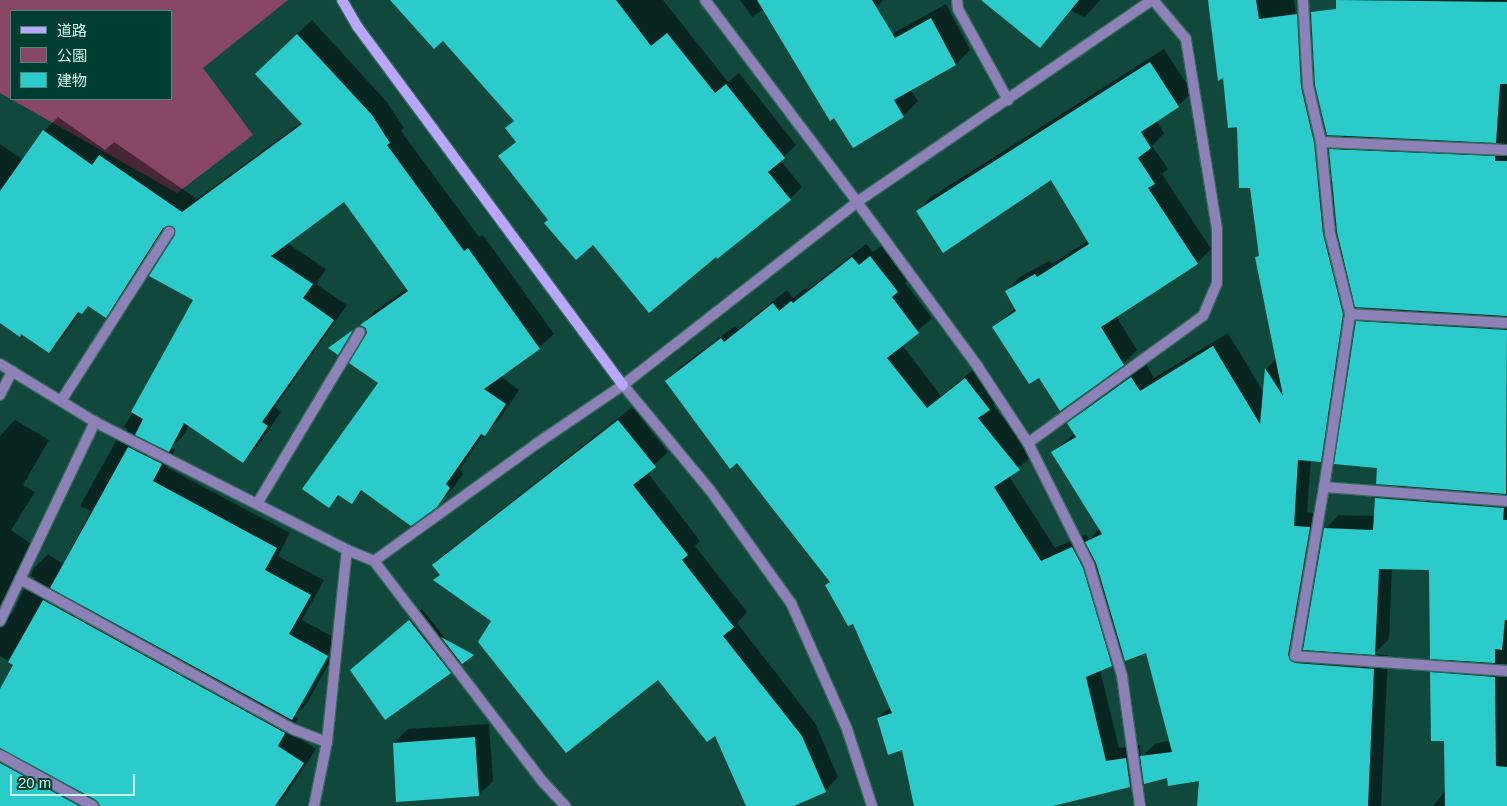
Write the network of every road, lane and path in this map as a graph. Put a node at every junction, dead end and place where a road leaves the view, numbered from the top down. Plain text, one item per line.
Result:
1 (342, 0) edge
2 (705, 0) edge
3 (957, 0) edge
4 (1153, 0) edge
5 (1303, 0) edge
6 (1008, 100) junction
7 (1321, 142) junction
8 (1507, 150) edge
9 (857, 202) junction
10 (169, 232) dead end
11 (1350, 314) junction
12 (1507, 323) edge
13 (360, 332) dead end
14 (0, 364) edge
15 (12, 371) junction
16 (624, 385) junction
17 (0, 395) edge
18 (61, 401) junction
19 (95, 422) junction
20 (1028, 443) junction
21 (1324, 487) junction
22 (1507, 501) edge
23 (257, 504) junction
24 (347, 550) junction
25 (374, 561) junction
26 (20, 579) junction
27 (0, 621) edge
28 (1507, 671) edge
29 (327, 742) junction
30 (0, 755) edge
31 (93, 806) edge
32 (314, 806) edge
33 (565, 806) edge
34 (872, 806) edge
35 (1140, 806) edge

1 - 16 street
2 - 9 street
3 - 6 street
4 - 6 street
4 - 20 street
5 - 7 street
6 - 9 street
7 - 8 street
7 - 11 street
9 - 16 street
9 - 20 street
10 - 18 street
11 - 12 street
11 - 21 street
13 - 23 street
14 - 15 street
15 - 17 street
15 - 18 street
16 - 25 street
16 - 34 street
18 - 19 street
19 - 23 street
19 - 26 street
20 - 35 street
21 - 22 street
21 - 28 street
23 - 24 street
24 - 25 street
24 - 29 street
25 - 33 street
26 - 27 street
26 - 29 street
29 - 32 street
30 - 31 street

